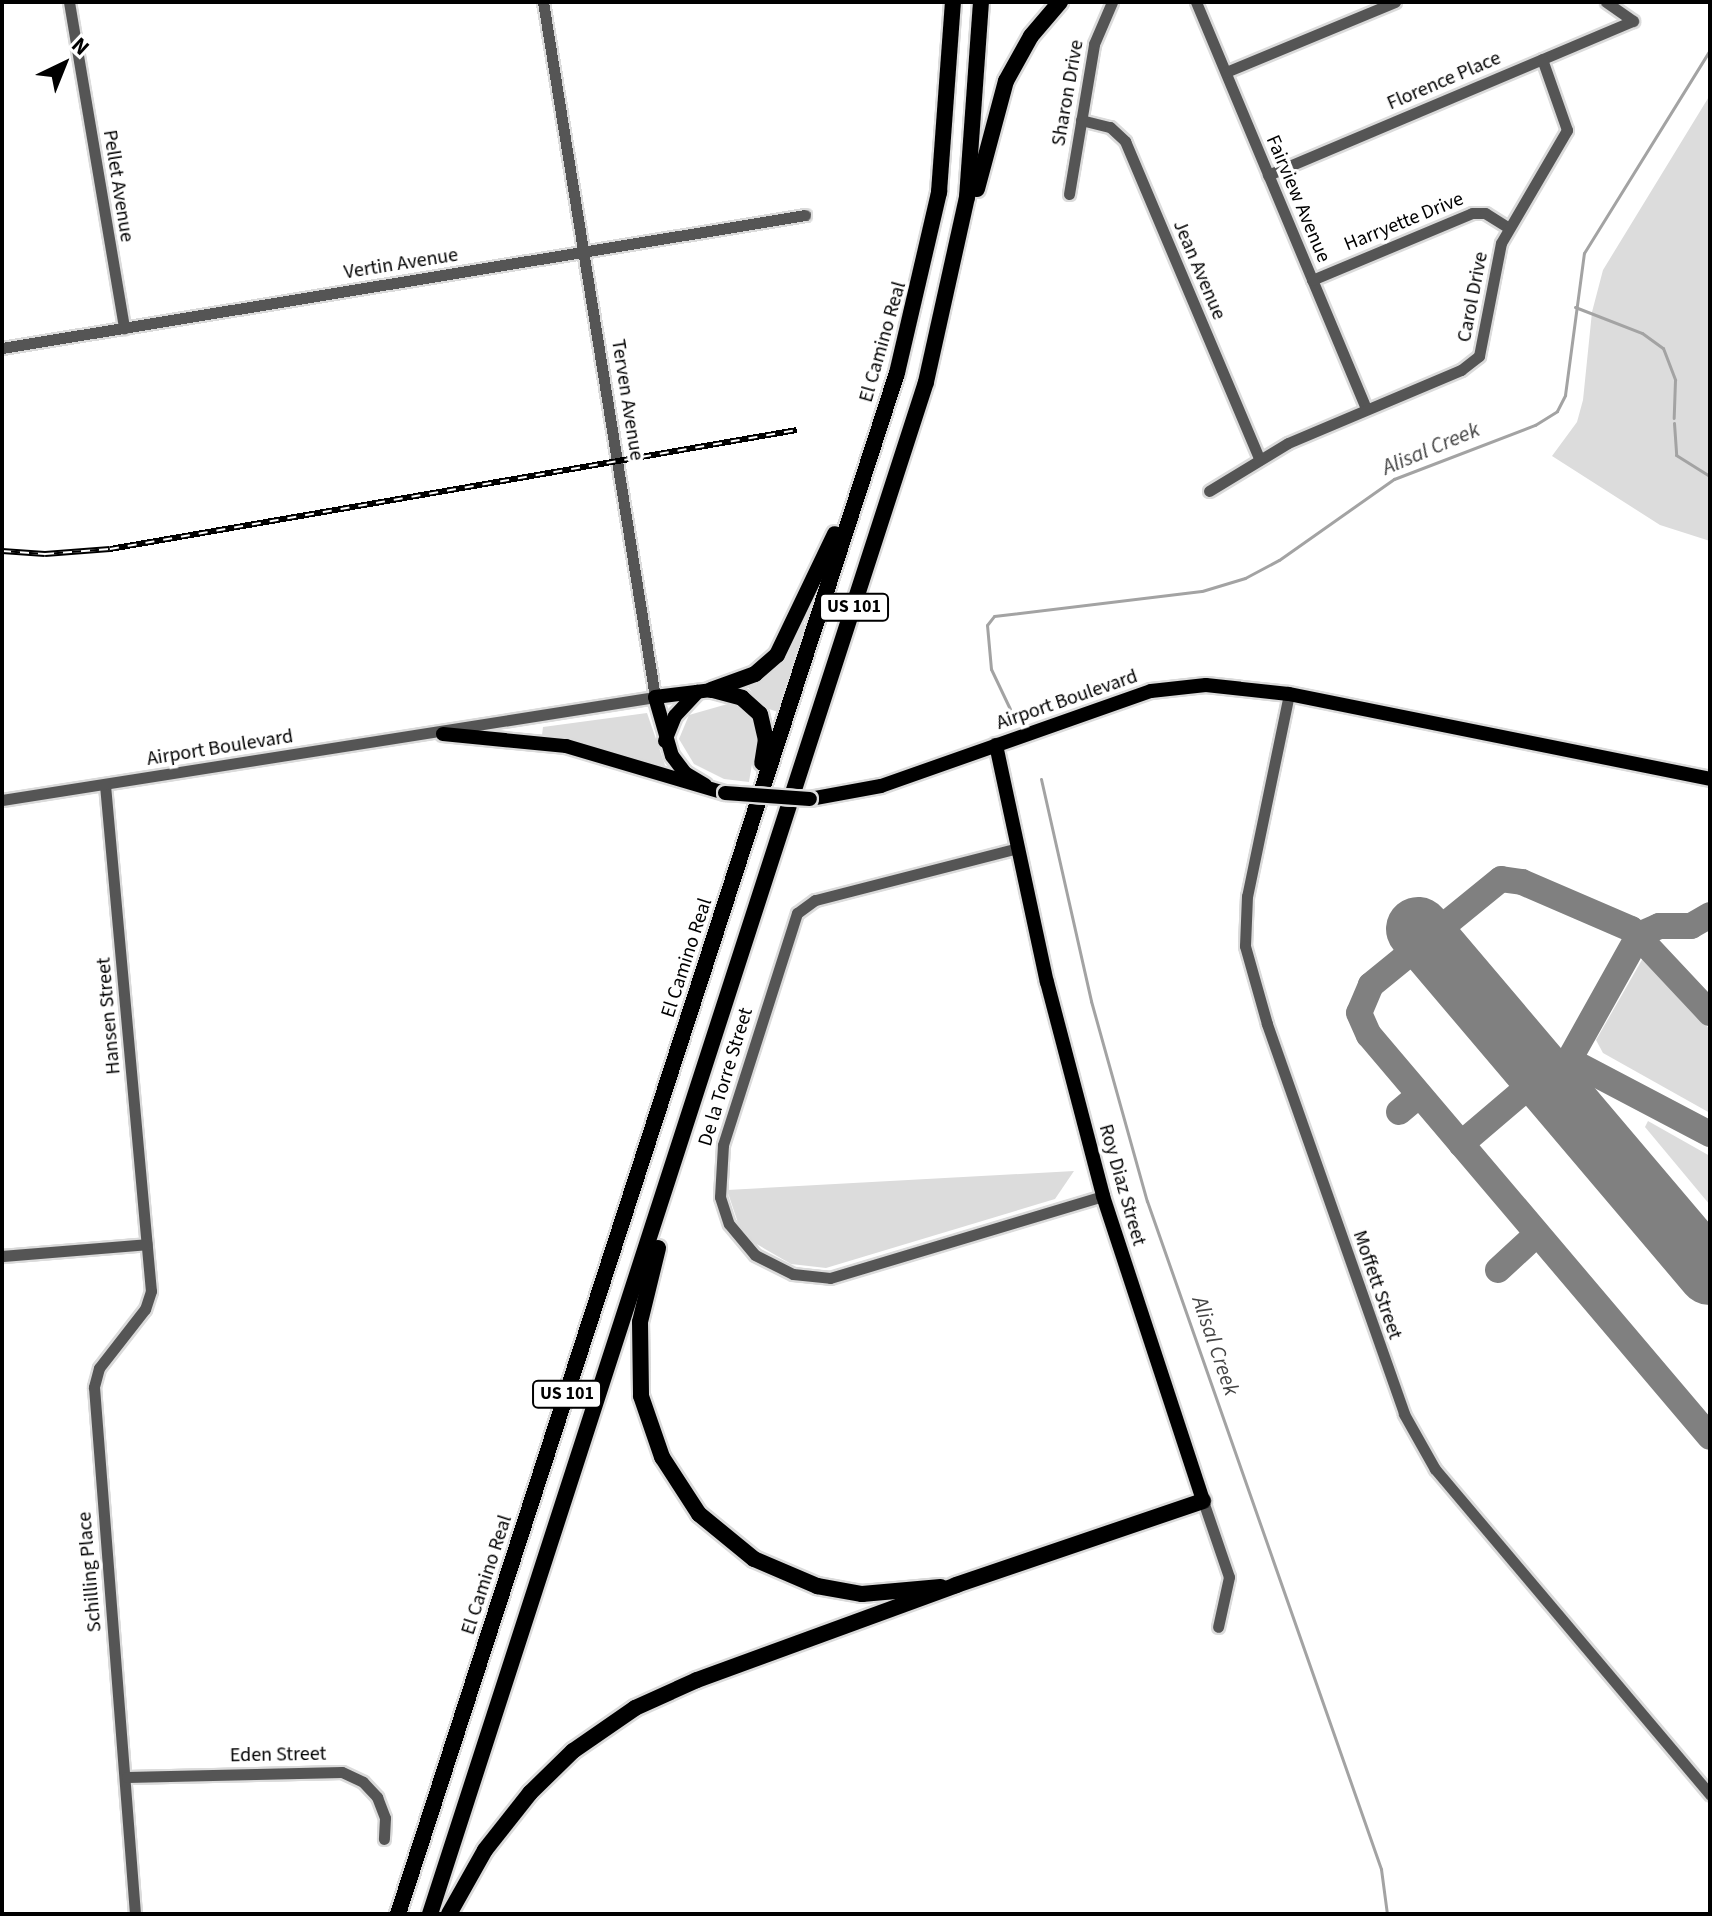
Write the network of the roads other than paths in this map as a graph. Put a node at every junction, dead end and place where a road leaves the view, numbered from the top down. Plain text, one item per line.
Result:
1 (69, 2) edge
2 (543, 2) edge
3 (944, 2) edge
4 (953, 2) edge
5 (981, 2) edge
6 (1060, 2) edge
7 (1112, 2) edge
8 (1196, 2) edge
9 (1395, 2) edge
10 (1606, 2) edge
11 (1542, 59) junction
12 (1226, 72) junction
13 (1081, 120) junction
14 (946, 131) junction
15 (1268, 175) junction
16 (1069, 194) dead end
17 (805, 215) dead end
18 (1509, 228) junction
19 (585, 252) junction
20 (956, 259) junction
21 (1312, 280) junction
22 (124, 328) junction
23 (2, 348) edge
24 (1366, 409) junction
25 (877, 435) junction
26 (1260, 460) junction
27 (1209, 491) dead end
28 (704, 691) junction
29 (1289, 694) junction
30 (655, 697) junction
31 (443, 734) junction
32 (665, 741) junction
33 (996, 745) junction
34 (1710, 779) edge
35 (105, 785) junction
36 (707, 787) junction
37 (2, 800) edge
38 (1018, 848) junction
39 (735, 873) junction
40 (1103, 1196) junction
41 (664, 1199) junction
42 (147, 1244) junction
43 (2, 1256) edge
44 (1203, 1501) junction
45 (956, 1585) junction
46 (1218, 1627) dead end
47 (127, 1777) junction
48 (1710, 1794) edge
49 (384, 1839) dead end
50 (135, 1914) edge
51 (398, 1914) edge
52 (430, 1914) edge
53 (449, 1914) edge

1 - 22 street, Pellet Avenue
2 - 19 street, Terven Avenue
3 - 14 highway
4 - 14 highway, El Camino Real / US 101
5 - 20 highway, US 101
6 - 20 highway
7 - 13 street, Sharon Drive
8 - 12 street, Fairview Avenue
9 - 12 street
10 - 11 street, Florence Place
11 - 15 street, Florence Place
11 - 18 street, Carol Drive
12 - 15 street, Fairview Avenue
13 - 16 street, Sharon Drive
13 - 26 street, Jean Avenue
14 - 25 highway, El Camino Real / US 101
15 - 21 street, Fairview Avenue
17 - 19 street, Vertin Avenue
18 - 21 street, Harryette Drive
18 - 24 street, Carol Drive
19 - 22 street, Vertin Avenue
19 - 30 street, Terven Avenue
20 - 41 highway, US 101
21 - 24 street, Fairview Avenue
22 - 23 street, Vertin Avenue
24 - 26 street, Carol Drive
25 - 28 highway
25 - 39 highway, El Camino Real / US 101
26 - 27 street, Carol Drive
28 - 30 main road
28 - 32 main road
28 - 39 highway
29 - 33 main road, Airport Boulevard
29 - 34 main road, Airport Boulevard
29 - 48 street, Moffett Street
30 - 31 street, Airport Boulevard
30 - 32 main road, Terven Avenue
31 - 35 street, Airport Boulevard
31 - 36 main road, Airport Boulevard
32 - 36 main road, Terven Avenue
33 - 36 main road, Airport Boulevard, bridge
33 - 38 main road, Roy Diaz Street
35 - 37 street, Airport Boulevard
35 - 42 street, Hansen Street
38 - 40 main road, Roy Diaz Street
38 - 40 street, De la Torre Street
39 - 51 highway, El Camino Real / US 101
40 - 44 main road, Roy Diaz Street
41 - 45 highway
41 - 52 highway, US 101
42 - 43 street
42 - 47 street, Schilling Place
44 - 45 highway
44 - 46 street, Roy Diaz Street
45 - 53 highway
47 - 49 street, Eden Street
47 - 50 street, Schilling Place

